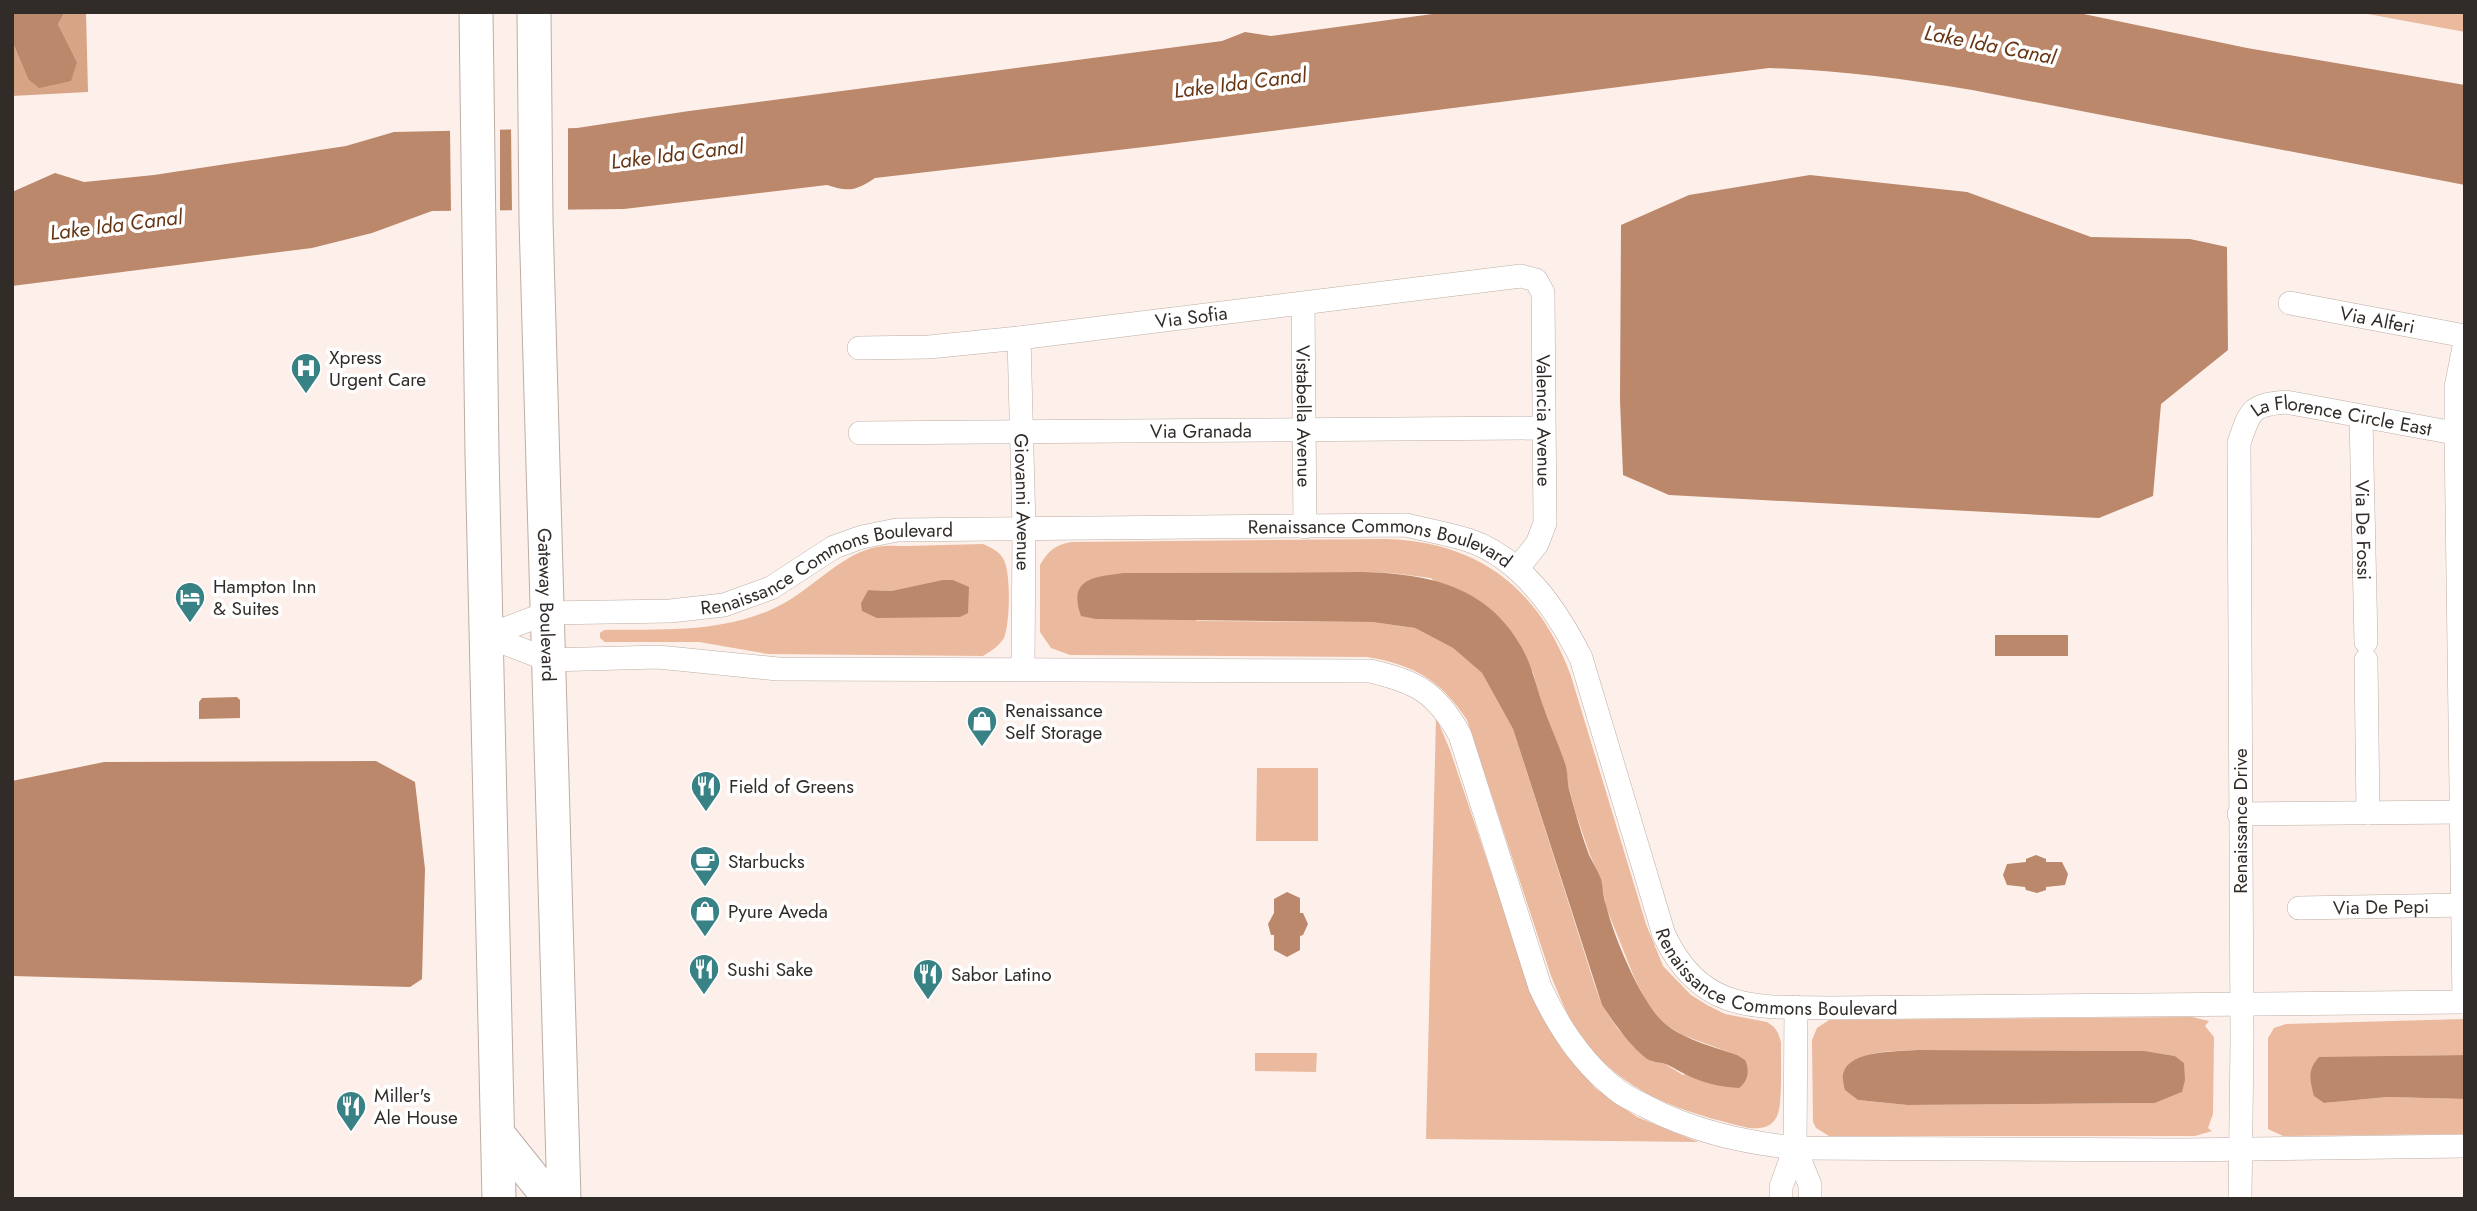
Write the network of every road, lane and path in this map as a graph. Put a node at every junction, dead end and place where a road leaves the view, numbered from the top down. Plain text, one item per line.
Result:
1 (476, 12) edge
2 (534, 12) edge
3 (1521, 276) joint
4 (2290, 303) dead end
5 (1303, 304) junction
6 (2465, 336) edge
7 (1019, 338) junction
8 (2465, 342) edge
9 (859, 348) dead end
10 (2361, 418) junction
11 (1543, 428) junction
12 (1304, 430) junction
13 (1021, 432) junction
14 (860, 433) dead end
15 (2460, 434) edge
16 (2239, 443) joint
17 (1305, 527) junction
18 (1024, 528) junction
19 (1517, 569) junction
20 (547, 613) junction
21 (486, 636) junction
22 (549, 660) junction
23 (1023, 668) junction
24 (2368, 813) junction
25 (2463, 813) edge
26 (2239, 814) junction
27 (2464, 905) edge
28 (2299, 908) dead end
29 (2464, 1002) edge
30 (2242, 1004) junction
31 (1796, 1007) junction
32 (498, 1134) junction
33 (2465, 1146) edge
34 (1795, 1148) junction
35 (2240, 1148) junction
36 (499, 1199) edge
37 (550, 1199) edge
38 (564, 1199) edge
39 (1781, 1199) edge
40 (1810, 1199) edge
41 (2240, 1199) edge

1 - 21 main road
2 - 20 main road, Gateway Boulevard
3 - 5 street, Via Sofia
3 - 11 street, Valencia Avenue
4 - 6 street, Via Alferi
5 - 7 street, Via Sofia
5 - 12 street, Vistabella Avenue
7 - 9 street, Via Sofia
7 - 13 street, Giovanni Avenue
8 - 15 street
10 - 15 street, La Florence Circle East
10 - 16 street, La Florence Circle East
10 - 24 street, Via De Fossi
11 - 12 street, Via Granada
11 - 19 street, Valencia Avenue
12 - 13 street, Via Granada
12 - 17 street, Vistabella Avenue
13 - 14 street, Via Granada
13 - 18 street, Giovanni Avenue
15 - 25 street
16 - 26 street, Renaissance Drive
17 - 18 street, Renaissance Commons Boulevard
17 - 19 street, Renaissance Commons Boulevard
18 - 20 street, Renaissance Commons Boulevard
18 - 23 street, Giovanni Avenue
19 - 31 street, Renaissance Commons Boulevard
20 - 21 street, Renaissance Commons Boulevard
20 - 22 main road, Gateway Boulevard
21 - 22 street
21 - 32 main road
22 - 23 street
22 - 38 main road, Gateway Boulevard
23 - 34 street
24 - 25 street
24 - 26 street
25 - 27 street
26 - 30 street, Renaissance Drive
27 - 28 street, Via De Pepi
27 - 29 street
29 - 30 street, Renaissance Commons Boulevard
30 - 31 street, Renaissance Commons Boulevard
30 - 35 street, Renaissance Drive
31 - 34 street
32 - 36 main road
32 - 37 main road
33 - 35 street
34 - 35 street
34 - 39 street
34 - 40 street
35 - 41 street, Renaissance Drive

